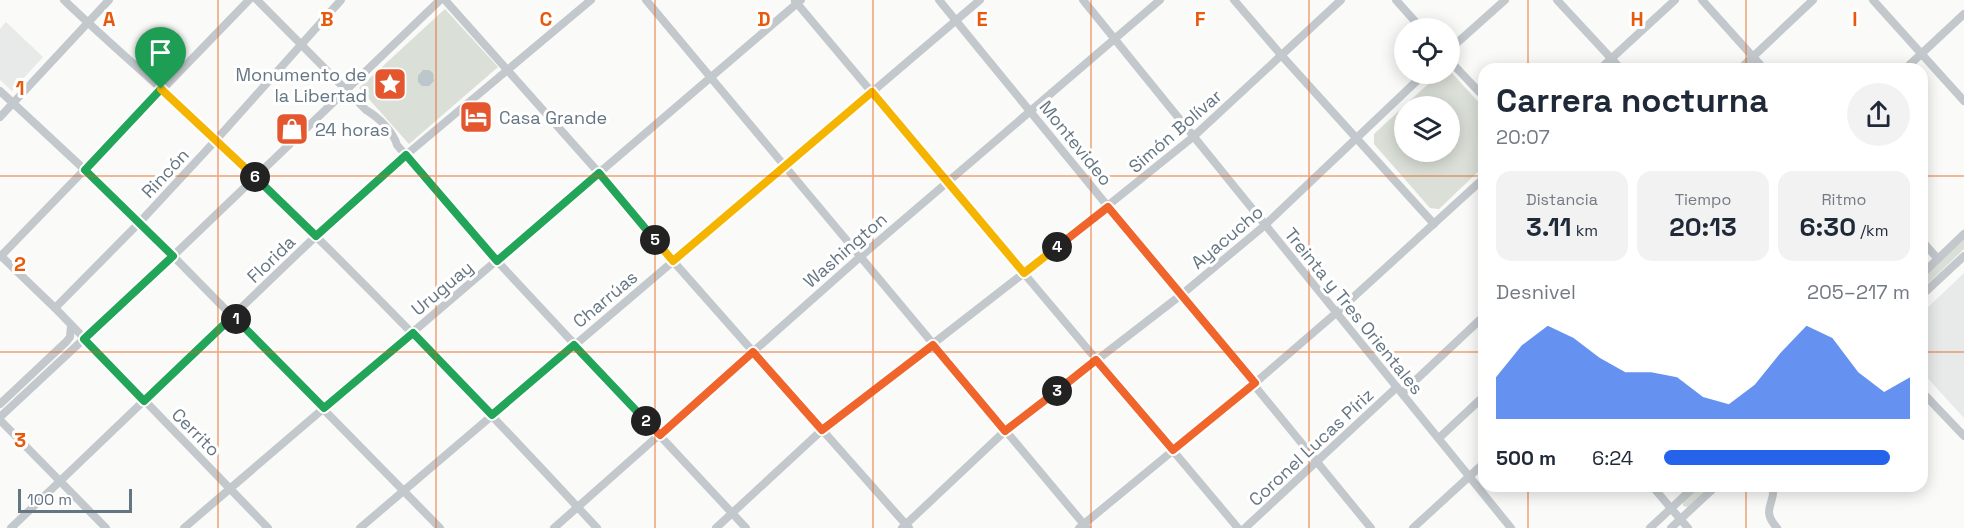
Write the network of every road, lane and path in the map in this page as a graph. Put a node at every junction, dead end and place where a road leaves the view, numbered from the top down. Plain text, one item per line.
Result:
1 (64, 0) edge
2 (109, 0) edge
3 (249, 0) edge
4 (257, 0) edge
5 (341, 0) edge
6 (440, 0) edge
7 (445, 0) edge
8 (591, 0) edge
9 (646, 0) edge
10 (939, 0) edge
11 (980, 0) edge
12 (1083, 0) edge
13 (1160, 0) edge
14 (1234, 0) edge
15 (1341, 0) edge
16 (1396, 0) edge
17 (1505, 0) edge
18 (1557, 0) edge
19 (1674, 0) edge
20 (1702, 0) edge
21 (1813, 0) edge
22 (1873, 0) edge
23 (797, 1) edge
24 (1964, 14) edge
25 (1412, 18) edge
26 (956, 20) junction
27 (87, 22) junction
28 (1115, 39) junction
29 (1460, 40) edge
30 (303, 44) junction
31 (1921, 54) junction
32 (1282, 56) junction
33 (1753, 57) junction
34 (1611, 58) junction
35 (1606, 63) edge
36 (1616, 63) edge
37 (1746, 63) edge
38 (1758, 63) edge
39 (1911, 63) edge
40 (507, 70) junction
41 (1460, 72) edge
42 (711, 78) junction
43 (1413, 84) edge
44 (347, 88) junction
45 (161, 89) junction
46 (0, 91) edge
47 (1478, 91) edge
48 (872, 92) junction
49 (1964, 101) edge
50 (13, 103) junction
51 (1030, 112) junction
52 (0, 117) edge
53 (1193, 137) junction
54 (1357, 137) junction
55 (216, 140) junction
56 (406, 155) junction
57 (785, 166) junction
58 (85, 170) junction
59 (599, 173) junction
60 (255, 177) junction
61 (947, 182) junction
62 (1478, 184) edge
63 (1108, 207) junction
64 (138, 223) junction
65 (1434, 224) junction
66 (1264, 226) junction
67 (1964, 234) edge
68 (316, 236) junction
69 (1928, 248) edge
70 (1964, 255) edge
71 (0, 256) edge
72 (173, 256) junction
73 (860, 257) junction
74 (1938, 259) junction
75 (497, 261) junction
76 (673, 261) junction
77 (1928, 268) edge
78 (1024, 273) junction
79 (1928, 289) edge
80 (1181, 295) junction
81 (55, 308) junction
82 (1336, 313) junction
83 (233, 316) junction
84 (1478, 321) edge
85 (71, 326) junction
86 (413, 333) junction
87 (84, 339) junction
88 (574, 345) junction
89 (933, 345) junction
90 (753, 352) junction
91 (1096, 360) junction
92 (1255, 383) junction
93 (1400, 390) junction
94 (1928, 398) edge
95 (144, 401) junction
96 (1478, 402) edge
97 (0, 404) edge
98 (324, 408) junction
99 (492, 415) junction
100 (0, 418) edge
101 (822, 430) junction
102 (1005, 431) junction
103 (660, 435) junction
104 (1964, 436) edge
105 (1439, 438) junction
106 (1173, 450) junction
107 (1318, 460) junction
108 (1478, 469) edge
109 (1469, 477) junction
110 (61, 482) junction
111 (230, 488) junction
112 (1478, 488) edge
113 (404, 490) junction
114 (1481, 492) edge
115 (1657, 492) edge
116 (1689, 492) edge
117 (1710, 492) edge
118 (1773, 492) edge
119 (578, 507) junction
120 (1671, 509) junction
121 (732, 513) junction
122 (1681, 520) junction
123 (906, 527) edge
124 (1083, 527) edge
125 (11, 528) edge
126 (106, 528) edge
127 (184, 528) edge
128 (268, 528) edge
129 (360, 528) edge
130 (440, 528) edge
131 (554, 528) edge
132 (597, 528) edge
133 (716, 528) edge
134 (746, 528) edge
135 (1238, 528) edge
136 (1245, 528) edge
137 (1371, 528) edge
138 (1413, 528) edge
139 (1511, 528) edge
140 (1650, 528) edge
141 (1671, 528) edge
142 (1688, 528) edge
143 (1777, 528) edge

1 - 27 street
2 - 27 street
3 - 45 street
4 - 30 street
5 - 30 street, Rincón
6 - 44 street
7 - 40 street
8 - 40 street, Florida
9 - 42 street
10 - 26 street, Montevideo
11 - 26 street, Charrúas
12 - 28 street, Treinta y Tres Orientales
13 - 28 street, Washington
14 - 32 street
15 - 32 street, Simón Bolívar
16 - 25 street
17 - 29 street
18 - 34 street
19 - 34 street
20 - 33 street
21 - 33 street
22 - 31 street
23 - 42 street, Uruguay
23 - 48 street
24 - 31 street
26 - 48 street, Charrúas
26 - 51 street, Montevideo
27 - 45 street
27 - 50 street
28 - 51 street, Washington
28 - 53 street, Treinta y Tres Orientales
30 - 44 street
30 - 55 street, Rincón
31 - 39 street
31 - 49 street
32 - 53 street, Simón Bolívar
32 - 54 street
33 - 37 street
33 - 38 street
34 - 35 street
34 - 36 street
40 - 56 street, Florida
40 - 59 street
41 - 47 street
42 - 57 street
42 - 59 street, Uruguay
43 - 54 street, Ayacucho
44 - 56 street
44 - 60 street
45 - 55 street
45 - 58 street
46 - 50 street
48 - 57 street, Charrúas
48 - 61 street
50 - 52 street
50 - 58 street
51 - 61 street, Washington
51 - 63 street, Montevideo
53 - 63 street, Simón Bolívar
53 - 66 street, Treinta y Tres Orientales
54 - 65 street
54 - 66 street, Ayacucho
55 - 60 street
55 - 64 street, Rincón
56 - 68 street, Florida
56 - 75 street
57 - 73 street
57 - 76 street, Charrúas
58 - 64 street
58 - 71 street
59 - 75 street, Uruguay
59 - 76 street
60 - 68 street
60 - 72 street
61 - 73 street, Washington
61 - 78 street
62 - 65 street
63 - 78 street, Simón Bolívar
63 - 80 street, Montevideo
64 - 72 street
64 - 81 street, Rincón
65 - 82 street
66 - 80 street, Ayacucho
66 - 82 street, Treinta y Tres Orientales
67 - 74 street
68 - 83 street, Florida
68 - 86 street
69 - 74 street
70 - 79 street
71 - 81 street, Cerrito
72 - 83 street
72 - 87 street
73 - 89 street
73 - 90 street, Washington
74 - 77 street
75 - 86 street, Uruguay
75 - 88 street
76 - 88 street, Charrúas
76 - 90 street
78 - 89 street, Simón Bolívar
78 - 91 street
80 - 91 street, Ayacucho
80 - 92 street, Montevideo
81 - 85 street, Cerrito
82 - 92 street
82 - 93 street, Treinta y Tres Orientales
83 - 95 street, Florida
83 - 98 street
84 - 93 street, Coronel Lucas Píriz
85 - 87 street, Cerrito
85 - 97 street
86 - 98 street, Uruguay
86 - 99 street
87 - 95 street, Cerrito
87 - 100 street
88 - 99 street, Charrúas
88 - 103 street
89 - 101 street, Simón Bolívar
89 - 102 street
90 - 101 street
90 - 103 street, Washington
91 - 102 street, Ayacucho
91 - 106 street
92 - 106 street
92 - 107 street, Montevideo
93 - 105 street, Treinta y Tres Orientales
93 - 107 street, Coronel Lucas Píriz
94 - 104 street
95 - 110 street, Florida
95 - 111 street, Cerrito
96 - 105 street
98 - 111 street, Uruguay
98 - 113 street
99 - 113 street, Charrúas
99 - 119 street
100 - 110 street
101 - 121 street, Simón Bolívar
101 - 123 street
102 - 123 street, Ayacucho
102 - 124 street
103 - 119 street, Washington
103 - 121 street
105 - 109 street, Treinta y Tres Orientales
106 - 124 street
106 - 135 street
107 - 136 street, Coronel Lucas Píriz
107 - 137 street, Montevideo
108 - 109 street
109 - 112 street, Treinta y Tres Orientales
109 - 138 street
110 - 125 street, Florida
110 - 126 street
111 - 127 street, Uruguay
111 - 128 street, Cerrito
113 - 129 street, Charrúas
113 - 130 street
114 - 139 street, Treinta y Tres Orientales
115 - 120 street
116 - 120 street
117 - 122 street
118 - 143 street
119 - 131 street, Washington
119 - 132 street
120 - 122 street
120 - 140 street
121 - 133 street, Simón Bolívar
121 - 134 street
122 - 141 street
122 - 142 street

